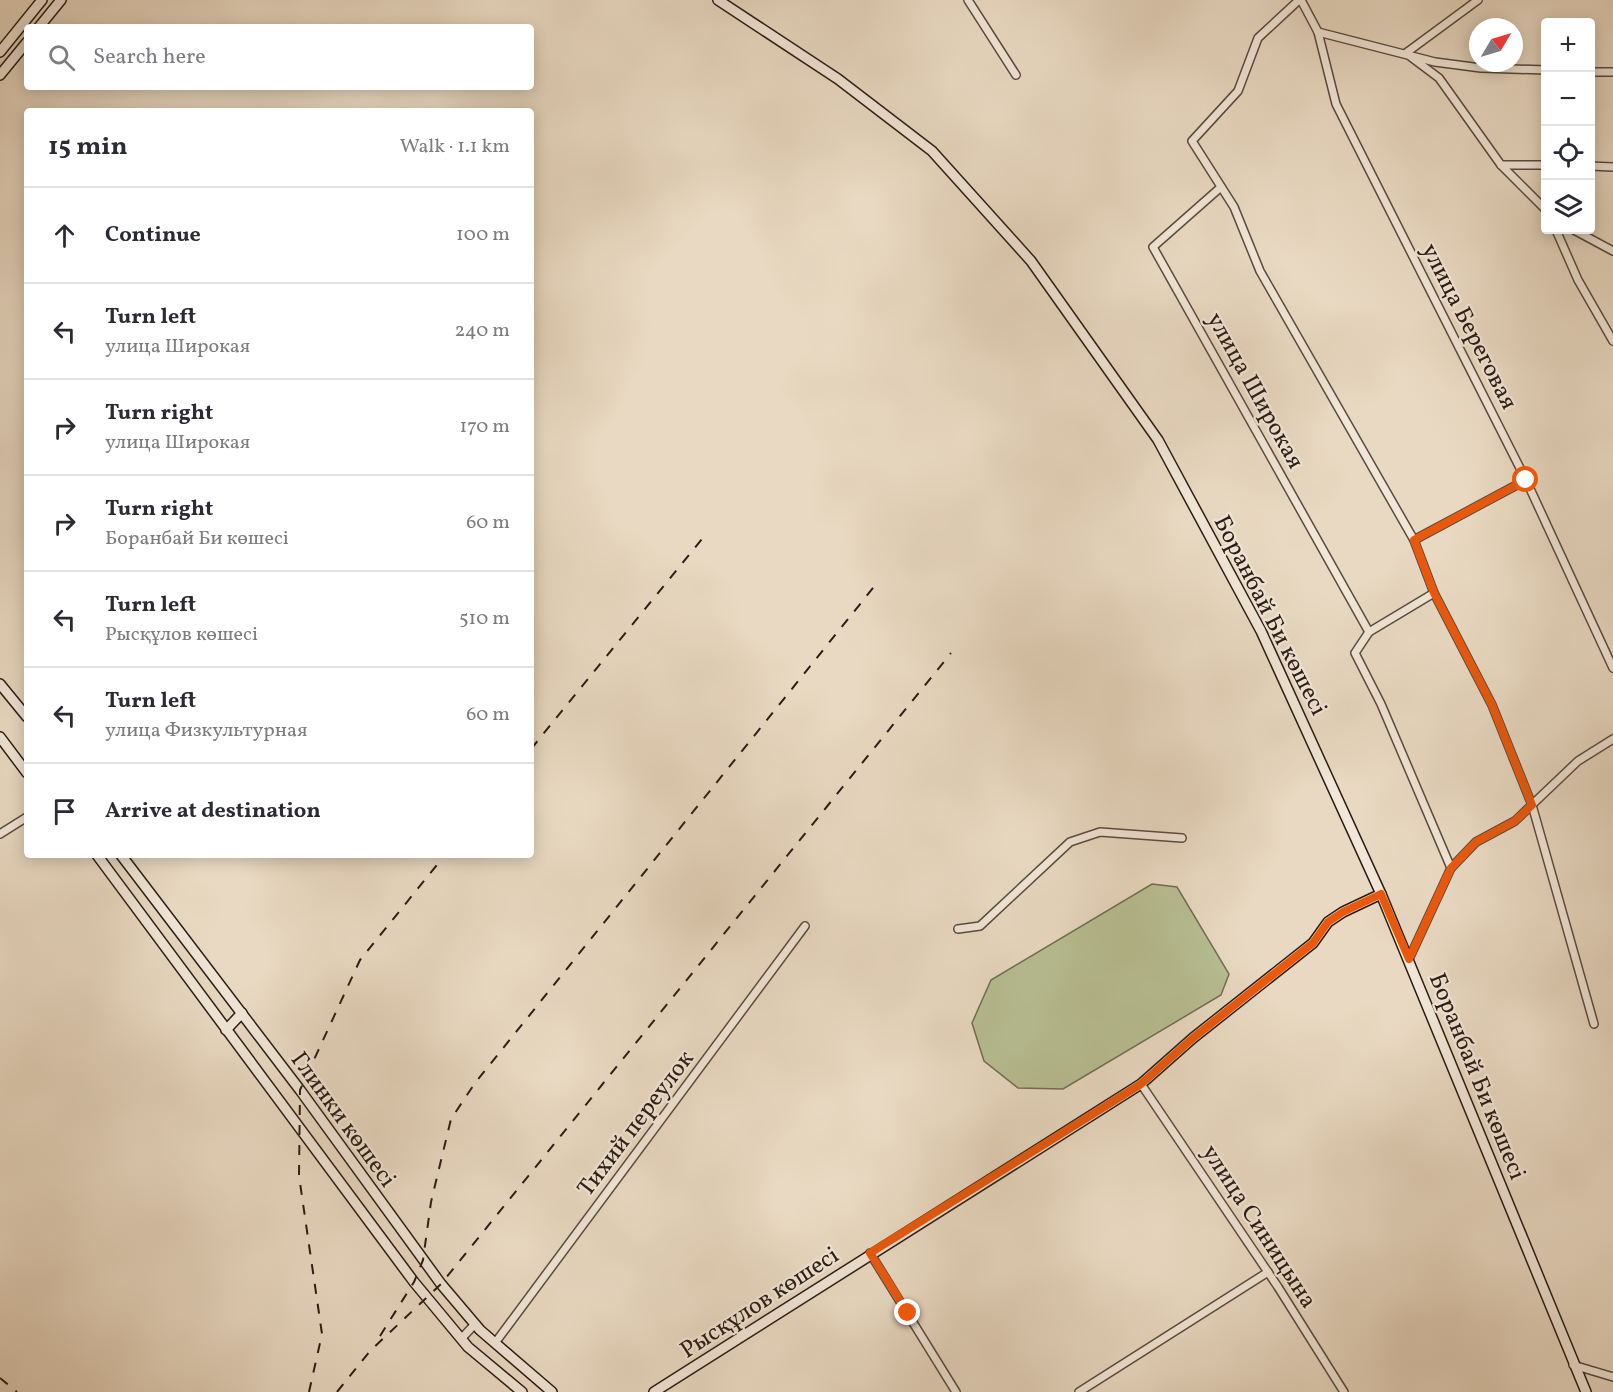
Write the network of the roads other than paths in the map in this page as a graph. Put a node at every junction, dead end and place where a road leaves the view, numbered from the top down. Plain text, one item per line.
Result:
1 (42, 0) edge
2 (61, 0) edge
3 (718, 0) edge
4 (968, 0) edge
5 (1300, 0) edge
6 (1478, 0) edge
7 (41, 24) edge
8 (1318, 32) junction
9 (24, 46) edge
10 (0, 52) edge
11 (1407, 53) junction
12 (1541, 70) edge
13 (1595, 72) edge
14 (1613, 72) edge
15 (0, 75) edge
16 (1016, 75) dead end
17 (1501, 165) junction
18 (1541, 165) edge
19 (1595, 166) edge
20 (1613, 167) edge
21 (1221, 187) junction
22 (1541, 206) edge
23 (1558, 234) edge
24 (1581, 234) edge
25 (1613, 251) edge
26 (1613, 341) edge
27 (1526, 480) junction
28 (1414, 540) junction
29 (1434, 593) junction
30 (1369, 632) junction
31 (1613, 668) edge
32 (0, 684) edge
33 (24, 713) edge
34 (0, 737) edge
35 (1613, 739) edge
36 (24, 769) edge
37 (1532, 805) junction
38 (24, 819) edge
39 (0, 834) edge
40 (1182, 838) dead end
41 (99, 858) edge
42 (123, 858) edge
43 (1451, 868) junction
44 (1381, 894) junction
45 (805, 926) dead end
46 (958, 929) dead end
47 (1409, 959) junction
48 (242, 1013) junction
49 (1594, 1024) dead end
50 (226, 1030) junction
51 (1141, 1084) junction
52 (870, 1253) junction
53 (1268, 1272) junction
54 (475, 1324) junction
55 (461, 1339) junction
56 (495, 1343) junction
57 (1574, 1365) junction
58 (1613, 1377) edge
59 (522, 1392) edge
60 (552, 1392) edge
61 (654, 1392) edge
62 (957, 1392) edge
63 (1079, 1392) edge
64 (1344, 1392) edge
65 (1586, 1392) edge

1 - 10 main road
2 - 7 main road
3 - 44 main road, Боранбай Би көшесі
4 - 16 street
5 - 8 street, улица Береговая
5 - 21 street
6 - 11 street
8 - 11 street
8 - 27 street, улица Береговая
9 - 15 main road
11 - 12 street
11 - 17 street
13 - 14 street
17 - 18 street
17 - 22 street
19 - 20 street
21 - 28 street
21 - 30 street, улица Широкая
23 - 26 street
24 - 25 street
27 - 28 street
27 - 31 street, улица Береговая
28 - 29 street
29 - 30 street
29 - 37 street
30 - 43 street
32 - 33 main road
34 - 36 main road
35 - 37 street
37 - 43 street
37 - 49 street
38 - 39 street
40 - 46 street
41 - 50 main road, Глинки көшесі
42 - 48 main road, Глинки көшесі
43 - 47 street
44 - 47 main road, Боранбай Би көшесі
44 - 51 main road, Рысқұлов көшесі
45 - 56 street, Тихий переулок
47 - 57 main road, Боранбай Би көшесі
48 - 50 main road
48 - 54 main road, Глинки көшесі
50 - 55 main road, Глинки көшесі
51 - 52 main road, Рысқұлов көшесі
51 - 53 street, улица Синицына
52 - 61 main road, Рысқұлов көшесі
52 - 62 street
53 - 63 street
53 - 64 street, улица Синицына
54 - 55 street
54 - 56 main road, Глинки көшесі
55 - 59 main road, Глинки көшесі
56 - 60 main road, Глинки көшесі
57 - 58 street
57 - 65 main road, Боранбай Би көшесі

